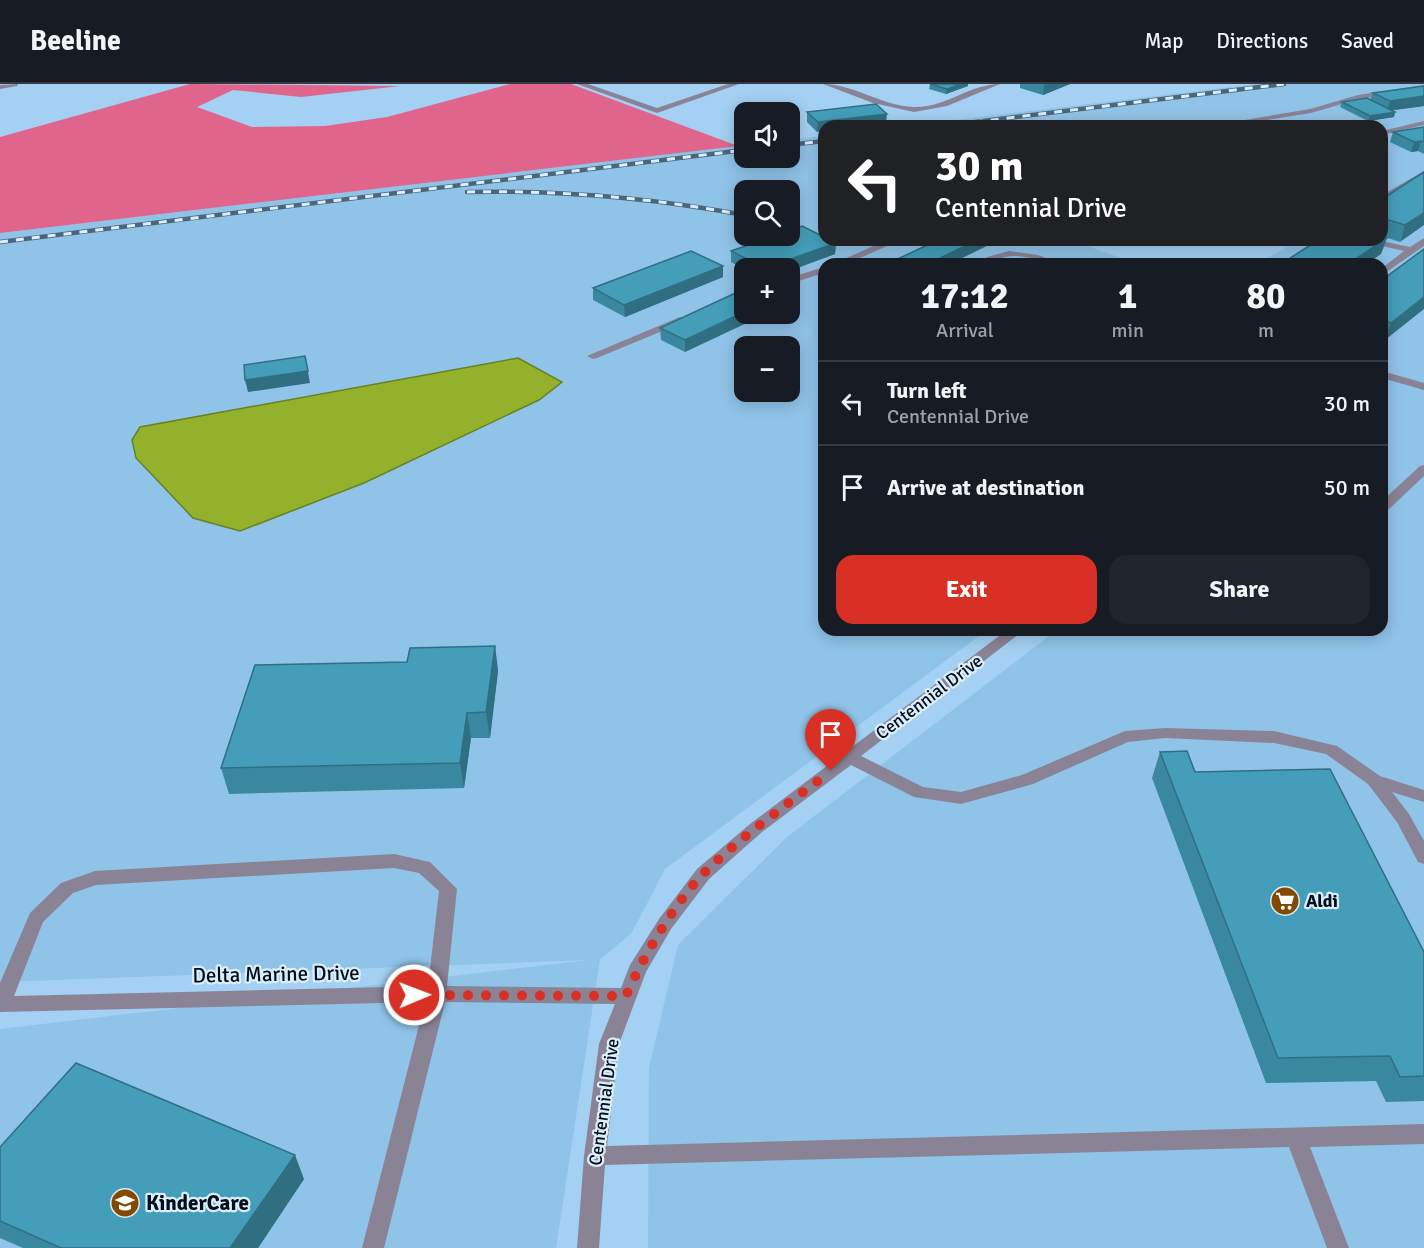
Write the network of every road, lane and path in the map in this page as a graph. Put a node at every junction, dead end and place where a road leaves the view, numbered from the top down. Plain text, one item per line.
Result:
1 (14, 84) edge
2 (581, 84) edge
3 (735, 84) edge
4 (827, 84) edge
5 (996, 84) edge
6 (0, 87) edge
7 (1424, 87) edge
8 (1252, 120) edge
9 (1424, 123) edge
10 (1388, 132) edge
11 (1424, 174) edge
12 (1388, 195) edge
13 (1424, 241) edge
14 (1388, 245) edge
15 (881, 246) edge
16 (1411, 250) junction
17 (852, 258) edge
18 (990, 258) edge
19 (1039, 258) edge
20 (1388, 267) edge
21 (818, 272) edge
22 (800, 278) edge
23 (688, 316) edge
24 (593, 356) dead end
25 (1388, 376) edge
26 (1424, 387) edge
27 (1424, 469) edge
28 (1388, 502) edge
29 (1009, 636) edge
30 (849, 757) junction
31 (1374, 780) junction
32 (1424, 796) edge
33 (1424, 857) edge
34 (437, 994) junction
35 (626, 996) junction
36 (1, 1004) edge
37 (1424, 1134) edge
38 (1296, 1137) junction
39 (595, 1156) junction
40 (373, 1248) edge
41 (588, 1248) edge
42 (1338, 1248) edge

1 - 6 street
2 - 3 street
4 - 5 street
7 - 8 street
9 - 10 street
11 - 12 street
13 - 16 street
14 - 16 street
15 - 17 street
16 - 20 street
18 - 19 street
21 - 22 street
23 - 24 street
25 - 26 street
27 - 28 street
29 - 30 street, Centennial Drive
30 - 31 street
30 - 35 street, Centennial Drive
31 - 32 street
31 - 33 street
34 - 35 street, Delta Marine Drive
34 - 36 street, Delta Marine Drive
34 - 36 street
34 - 40 street
35 - 39 street, Centennial Drive
37 - 38 street
38 - 39 street
38 - 42 street
39 - 41 street, Centennial Drive

